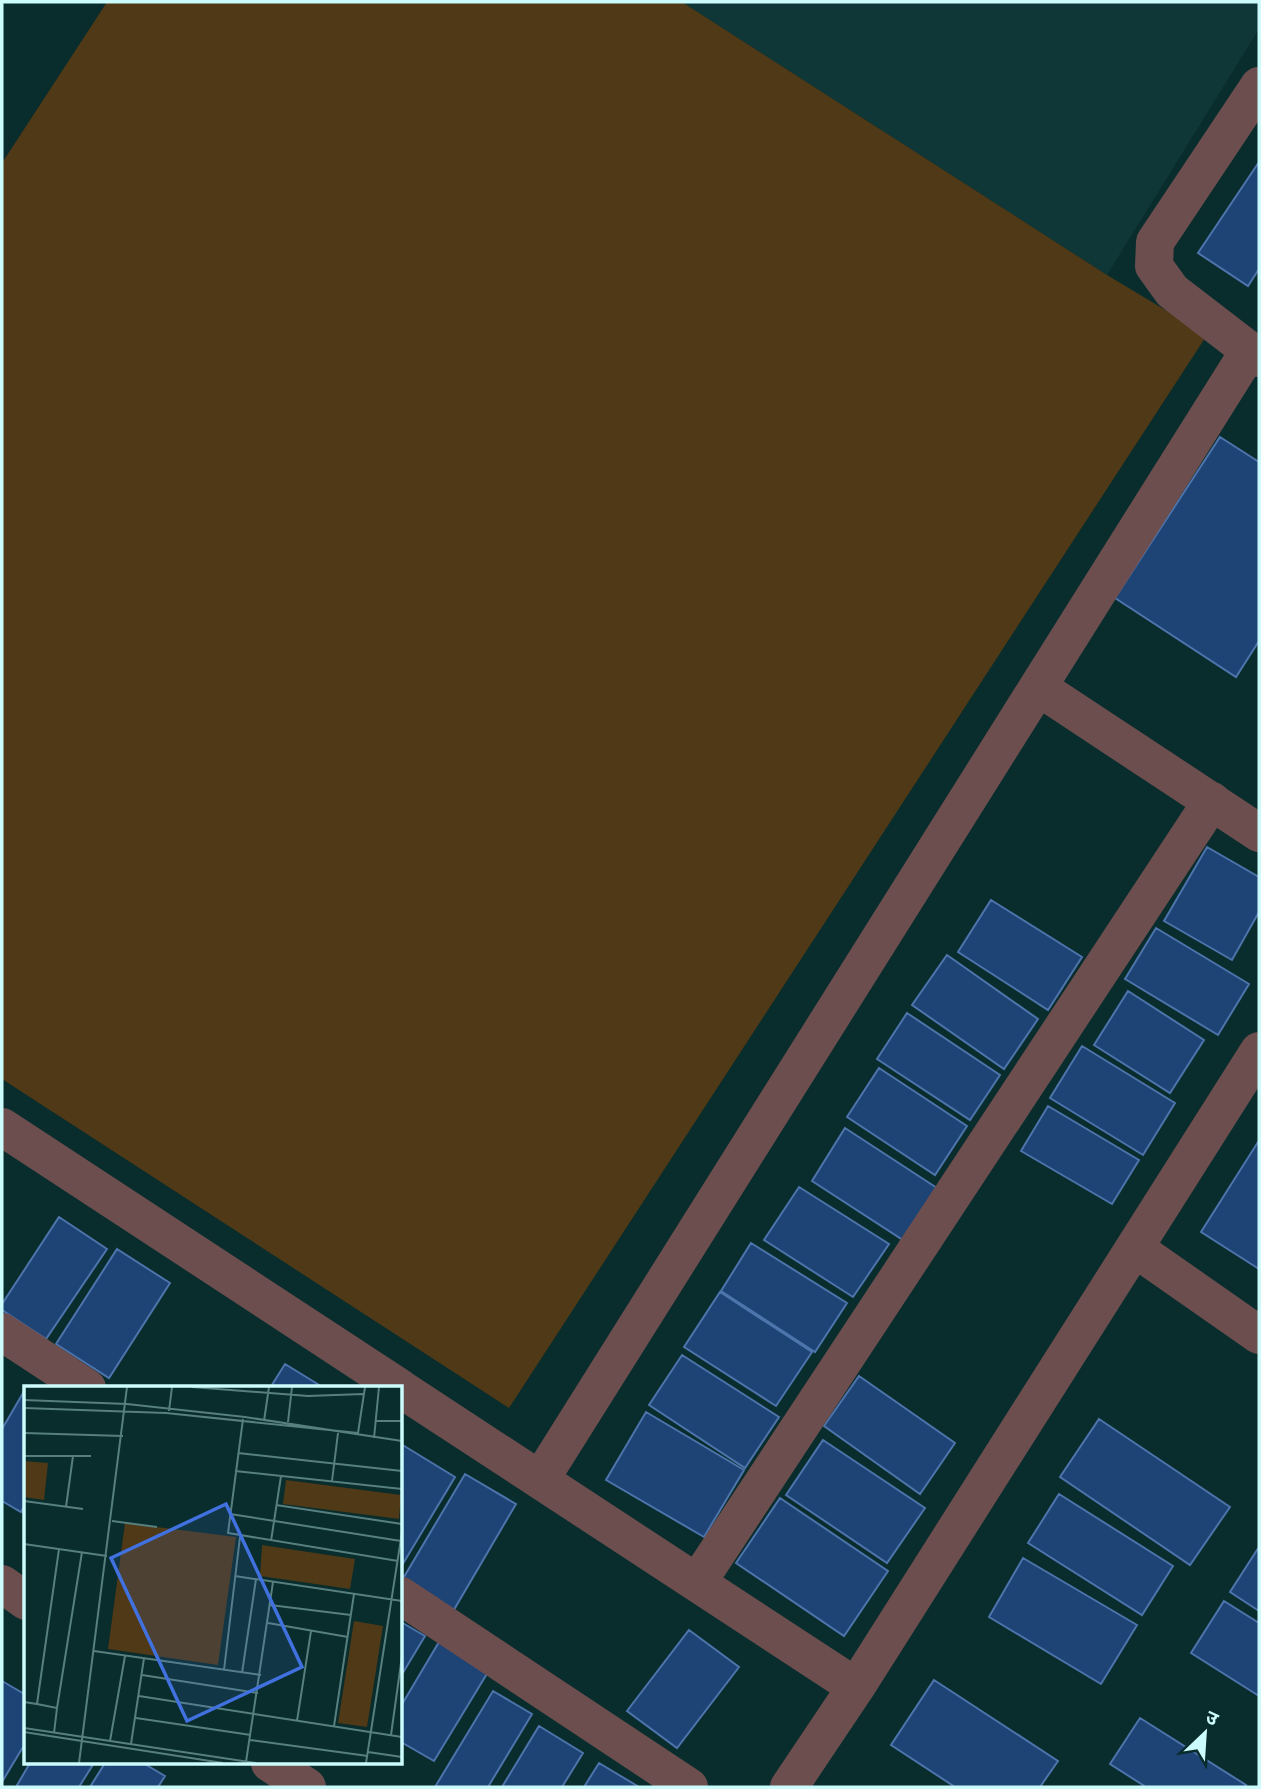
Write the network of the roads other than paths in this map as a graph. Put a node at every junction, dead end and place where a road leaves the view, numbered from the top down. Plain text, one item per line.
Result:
1 (1255, 101) edge
2 (1254, 355) edge
3 (1038, 687) junction
4 (1212, 801) junction
5 (1259, 833) edge
6 (1259, 1051) edge
7 (1247, 1098) edge
8 (2, 1128) edge
9 (1136, 1249) junction
10 (2, 1332) edge
11 (1259, 1335) edge
12 (84, 1386) edge
13 (395, 1386) edge
14 (402, 1390) edge
15 (540, 1480) junction
16 (697, 1583) junction
17 (2, 1584) edge
18 (402, 1597) edge
19 (24, 1600) edge
20 (856, 1687) junction
21 (272, 1764) edge
22 (307, 1787) edge
23 (690, 1787) edge
24 (789, 1787) edge

1 - 2 street
2 - 3 street
3 - 4 street
3 - 15 street
4 - 5 street
4 - 16 street
6 - 7 street
7 - 9 street
8 - 13 street
9 - 11 street
9 - 20 street
10 - 12 street
14 - 15 street
15 - 16 street
16 - 20 street
17 - 19 street
18 - 23 street
20 - 24 street
21 - 22 street

